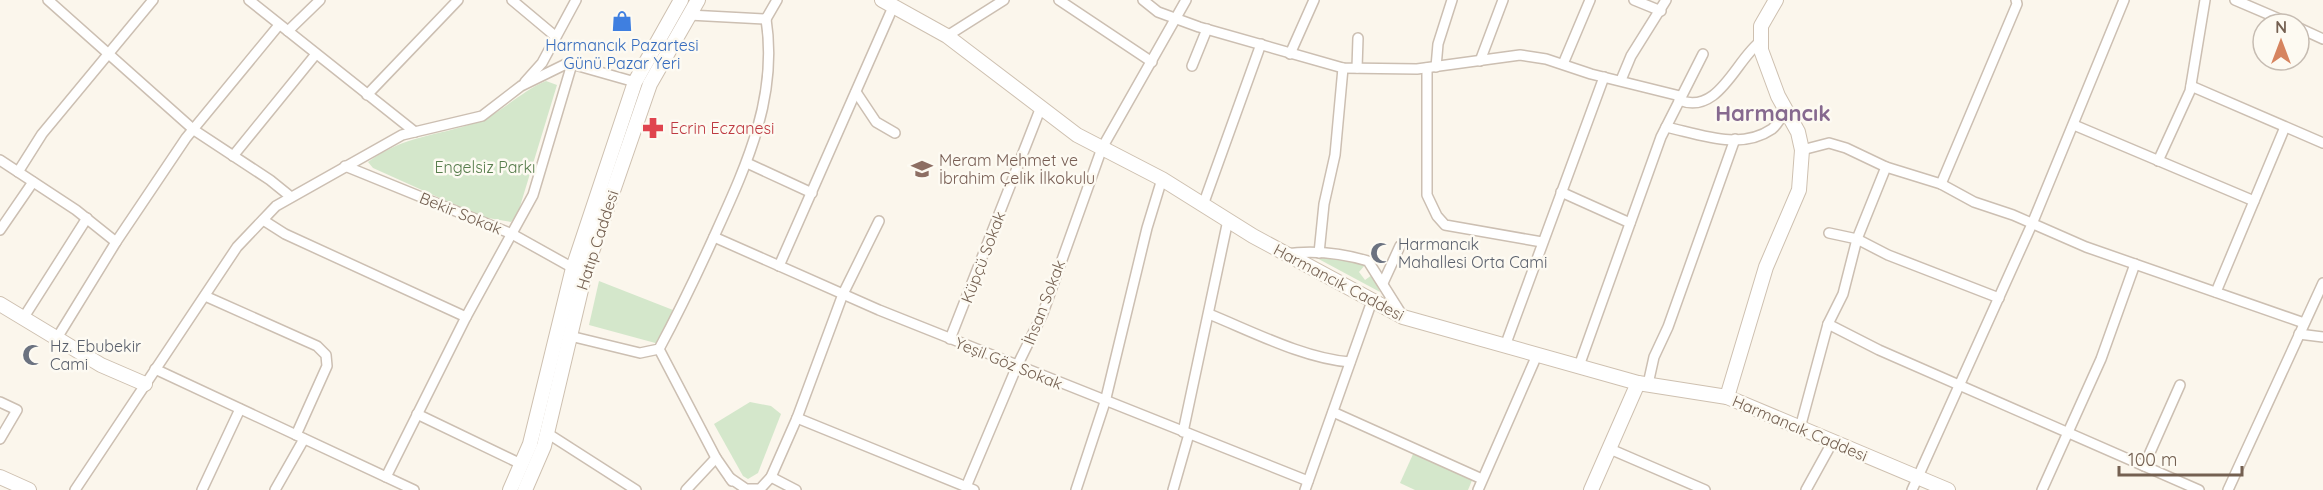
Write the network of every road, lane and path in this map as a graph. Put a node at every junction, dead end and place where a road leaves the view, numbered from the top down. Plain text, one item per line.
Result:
1 (48, 0) edge
2 (153, 0) edge
3 (249, 0) edge
4 (320, 0) edge
5 (458, 0) edge
6 (512, 0) edge
7 (576, 0) edge
8 (681, 0) edge
9 (698, 0) edge
10 (777, 0) edge
11 (1004, 0) edge
12 (1059, 0) edge
13 (1143, 0) edge
14 (1186, 0) edge
15 (1314, 0) edge
16 (1452, 0) edge
17 (1503, 0) edge
18 (1590, 0) edge
19 (1634, 0) edge
20 (1666, 0) edge
21 (1776, 0) edge
22 (2016, 0) edge
23 (2124, 0) edge
24 (2205, 0) edge
25 (2235, 0) edge
26 (887, 3) edge
27 (1661, 11) junction
28 (2262, 12) edge
29 (689, 15) junction
30 (766, 19) junction
31 (1176, 19) junction
32 (279, 25) junction
33 (1207, 30) junction
34 (288, 31) junction
35 (555, 36) junction
36 (947, 36) junction
37 (1358, 38) dead end
38 (1761, 41) junction
39 (1261, 44) junction
40 (106, 54) junction
41 (316, 54) junction
42 (1290, 54) junction
43 (1703, 54) dead end
44 (1480, 61) junction
45 (1152, 62) junction
46 (572, 64) junction
47 (1563, 64) junction
48 (1192, 66) dead end
49 (1343, 68) junction
50 (1357, 68) junction
51 (1431, 68) junction
52 (1604, 77) junction
53 (1621, 80) junction
54 (635, 82) junction
55 (521, 86) junction
56 (2191, 86) junction
57 (856, 92) junction
58 (367, 95) junction
59 (1680, 98) junction
60 (1041, 107) junction
61 (1785, 110) junction
62 (2074, 125) junction
63 (1666, 126) junction
64 (2284, 127) junction
65 (194, 130) junction
66 (415, 132) junction
67 (895, 133) dead end
68 (1735, 139) junction
69 (2323, 143) edge
70 (1102, 148) junction
71 (1802, 150) junction
72 (233, 156) junction
73 (0, 160) edge
74 (2158, 161) junction
75 (747, 163) junction
76 (345, 166) junction
77 (1886, 167) junction
78 (18, 172) junction
79 (1162, 179) junction
80 (33, 182) junction
81 (1941, 184) junction
82 (1561, 192) junction
83 (812, 193) junction
84 (291, 196) junction
85 (2254, 201) junction
86 (1203, 205) junction
87 (87, 219) junction
88 (263, 220) junction
89 (1228, 220) junction
90 (879, 221) dead end
91 (1630, 223) junction
92 (2032, 225) junction
93 (0, 230) edge
94 (512, 234) junction
95 (1829, 234) dead end
96 (714, 237) junction
97 (1857, 239) junction
98 (116, 242) junction
99 (1542, 242) junction
100 (1400, 246) dead end
101 (1319, 253) junction
102 (1285, 254) junction
103 (2135, 264) junction
104 (779, 266) junction
105 (573, 268) junction
106 (2323, 283) edge
107 (1383, 284) junction
108 (2216, 292) junction
109 (843, 294) junction
110 (205, 296) junction
111 (1999, 298) junction
112 (1372, 301) junction
113 (0, 304) edge
114 (1209, 314) junction
115 (24, 317) junction
116 (466, 317) junction
117 (1403, 317) junction
118 (2304, 323) junction
119 (1828, 324) junction
120 (2299, 334) junction
121 (570, 336) junction
122 (2323, 337) edge
123 (57, 338) junction
124 (951, 339) junction
125 (1505, 346) junction
126 (659, 350) junction
127 (1537, 355) junction
128 (1350, 362) junction
129 (1017, 366) junction
130 (1579, 366) junction
131 (155, 369) junction
132 (145, 384) junction
133 (1643, 384) junction
134 (1960, 384) junction
135 (2180, 386) dead end
136 (1727, 397) junction
137 (0, 402) edge
138 (1105, 402) junction
139 (240, 409) junction
140 (1333, 412) junction
141 (417, 414) junction
142 (796, 418) junction
143 (1800, 428) junction
144 (547, 433) junction
145 (1186, 433) junction
146 (2068, 433) junction
147 (300, 437) junction
148 (0, 439) edge
149 (1833, 441) junction
150 (1610, 448) junction
151 (717, 458) junction
152 (521, 464) junction
153 (2144, 466) junction
154 (0, 477) edge
155 (386, 477) junction
156 (771, 477) junction
157 (1917, 477) junction
158 (730, 478) junction
159 (1482, 479) junction
160 (1307, 486) edge
161 (970, 488) edge
162 (29, 490) edge
163 (75, 490) edge
164 (202, 490) edge
165 (275, 490) edge
166 (414, 490) edge
167 (510, 490) edge
168 (525, 490) edge
169 (636, 490) edge
170 (686, 490) edge
171 (738, 490) edge
172 (796, 490) edge
173 (1076, 490) edge
174 (1173, 490) edge
175 (1478, 490) edge
176 (1591, 490) edge
177 (1704, 490) edge
178 (1806, 490) edge
179 (1912, 490) edge
180 (1948, 490) edge
181 (2042, 490) edge
182 (2199, 490) edge
183 (2228, 490) edge

1 - 40 street
2 - 40 street
3 - 32 street
4 - 34 street
5 - 58 street
6 - 35 street
7 - 35 street
8 - 54 street, Hatıp Caddesi
9 - 29 street, Hatıp Caddesi
10 - 30 street
11 - 36 street
12 - 45 street
13 - 31 street
14 - 31 street, İhsan Sokak
15 - 42 street
16 - 51 street
17 - 44 street
18 - 47 street
19 - 27 street
20 - 27 street
21 - 38 street
22 - 81 street
23 - 62 street
24 - 56 street
25 - 28 street
26 - 36 street, Harmancık Caddesi
26 - 57 street
27 - 53 street
29 - 30 street
29 - 121 street, Hatıp Caddesi
30 - 75 street
31 - 33 street
31 - 45 street, İhsan Sokak
32 - 34 street
32 - 65 street
33 - 39 street
33 - 48 street
34 - 41 street
35 - 55 street
36 - 60 street, Harmancık Caddesi
37 - 50 street
38 - 59 street
38 - 61 street
39 - 42 street
39 - 86 street
40 - 65 street
40 - 78 street
41 - 58 street
41 - 72 street
42 - 49 street
43 - 59 street
44 - 47 street
44 - 51 street
45 - 70 street, İhsan Sokak
46 - 54 street
46 - 55 street
46 - 94 street
47 - 52 street
49 - 50 street
49 - 101 street
50 - 51 street
51 - 99 street
52 - 53 street
52 - 82 street
53 - 59 street
54 - 105 street, Hatıp Caddesi
55 - 66 street
56 - 64 street
56 - 74 street
57 - 67 street
57 - 83 street
58 - 66 street
59 - 63 street
60 - 70 street, Harmancık Caddesi
60 - 124 street, Küpçü Sokak
61 - 68 street
61 - 71 street
62 - 74 street
62 - 92 street
63 - 68 street
63 - 91 street
64 - 69 street
64 - 85 street
65 - 72 street
65 - 98 street
66 - 76 street
68 - 133 street
70 - 79 street, Harmancık Caddesi
70 - 129 street, İhsan Sokak
71 - 77 street
71 - 136 street
72 - 84 street
73 - 78 street
74 - 85 street
75 - 83 street
75 - 96 street
76 - 84 street
76 - 94 street, Bekir Sokak
77 - 81 street
77 - 97 street
78 - 80 street
79 - 86 street, Harmancık Caddesi
79 - 138 street
80 - 87 street
80 - 93 street
81 - 92 street
82 - 91 street
82 - 99 street
83 - 104 street
84 - 88 street
85 - 108 street
86 - 89 street, Harmancık Caddesi
87 - 98 street
87 - 115 street
88 - 110 street
88 - 116 street
89 - 102 street, Harmancık Caddesi
89 - 114 street
90 - 109 street
91 - 130 street
92 - 103 street
92 - 111 street
94 - 105 street, Bekir Sokak
94 - 116 street
95 - 97 street
96 - 104 street, Yeşil Göz Sokak
96 - 126 street
97 - 111 street
97 - 119 street
98 - 123 street
99 - 125 street
100 - 107 street
101 - 102 street
101 - 107 street
102 - 112 street, Harmancık Caddesi
103 - 108 street
103 - 146 street
104 - 109 street, Yeşil Göz Sokak
105 - 152 street, Hatıp Caddesi
106 - 118 street
107 - 117 street
108 - 118 street
109 - 124 street, Yeşil Göz Sokak
109 - 142 street
110 - 131 street
110 - 147 street
111 - 134 street
112 - 117 street, Harmancık Caddesi
112 - 128 street
113 - 115 street
114 - 128 street
114 - 145 street
115 - 123 street
116 - 141 street
117 - 125 street, Harmancık Caddesi
118 - 120 street
119 - 134 street
119 - 143 street
120 - 122 street
120 - 183 street
121 - 126 street
121 - 144 street, Hatıp Caddesi
123 - 132 street
124 - 129 street, Yeşil Göz Sokak
125 - 127 street, Harmancık Caddesi
126 - 151 street
127 - 130 street, Harmancık Caddesi
127 - 159 street
128 - 140 street
129 - 138 street, Yeşil Göz Sokak
129 - 161 street, İhsan Sokak
130 - 133 street, Harmancık Caddesi
131 - 132 street
131 - 139 street
132 - 163 street
133 - 136 street, Harmancık Caddesi
133 - 150 street
134 - 146 street
134 - 157 street
135 - 153 street
136 - 143 street, Harmancık Caddesi
137 - 148 street
138 - 145 street, Yeşil Göz Sokak
138 - 173 street
139 - 147 street
139 - 164 street
140 - 159 street
140 - 160 street
141 - 152 street
141 - 155 street
142 - 156 street
142 - 161 street
143 - 149 street, Harmancık Caddesi
144 - 168 street, Hatıp Caddesi
144 - 169 street
145 - 160 street, Yeşil Göz Sokak
145 - 174 street
146 - 153 street
146 - 181 street
147 - 155 street
147 - 165 street
149 - 157 street, Harmancık Caddesi
149 - 178 street
150 - 176 street
150 - 177 street
151 - 158 street
151 - 170 street
152 - 167 street, Hatıp Caddesi
153 - 182 street
154 - 162 street
155 - 166 street
156 - 158 street
156 - 172 street
157 - 179 street
157 - 180 street, Harmancık Caddesi
158 - 171 street
159 - 175 street

